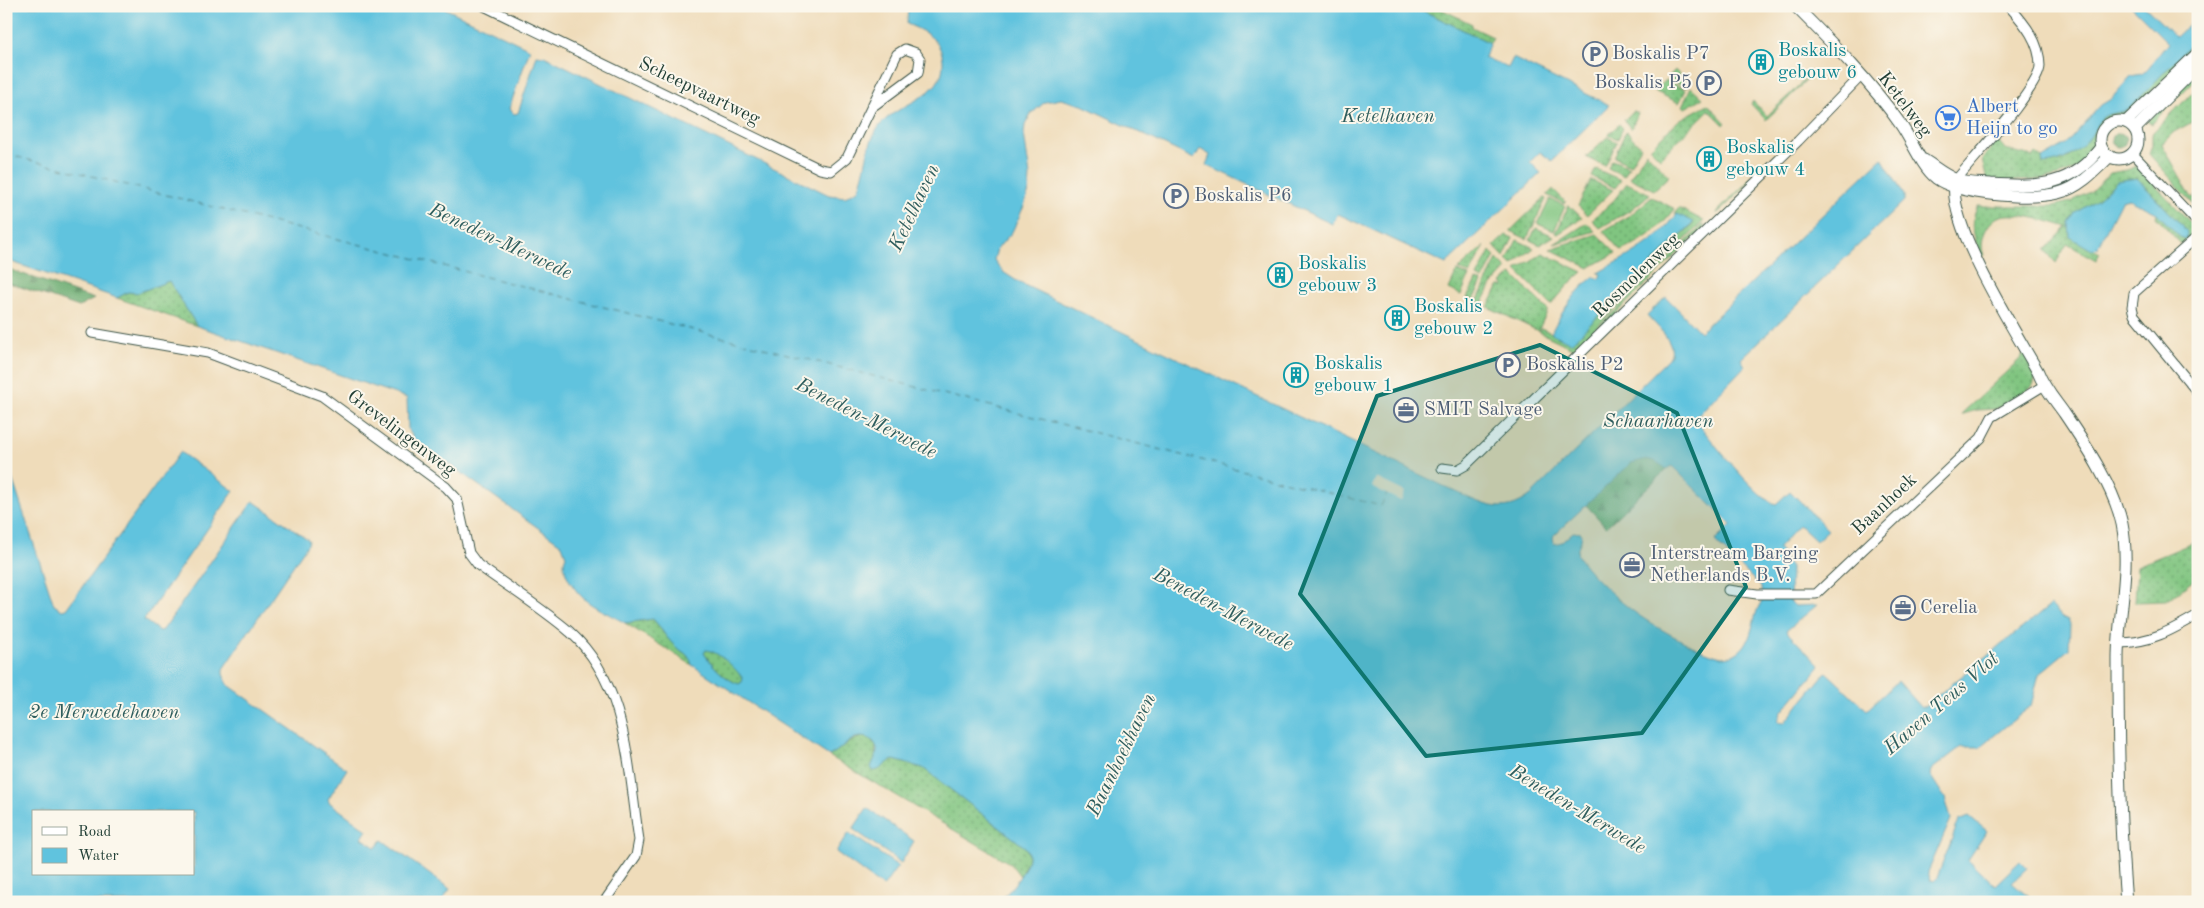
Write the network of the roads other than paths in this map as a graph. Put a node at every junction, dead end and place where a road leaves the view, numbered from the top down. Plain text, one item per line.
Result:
1 (484, 6) edge
2 (1795, 6) edge
3 (2009, 6) edge
4 (2198, 53) edge
5 (2198, 66) edge
6 (1861, 76) junction
7 (872, 107) junction
8 (2131, 126) junction
9 (2101, 146) junction
10 (2132, 153) junction
11 (2110, 156) junction
12 (1955, 183) junction
13 (2198, 223) edge
14 (2198, 236) edge
15 (92, 333) dead end
16 (2043, 386) junction
17 (2198, 393) edge
18 (1442, 468) dead end
19 (1728, 590) dead end
20 (2198, 615) edge
21 (2119, 643) junction
22 (604, 902) edge
23 (2126, 902) edge

1 - 7 street, Scheepvaartweg
2 - 6 street, Ketelweg
3 - 12 street
4 - 8 street
5 - 8 street
6 - 12 street, Ketelweg
6 - 18 street, Rosmolenweg
7 - 7 street, Scheepvaartweg
8 - 9 street
8 - 10 street
9 - 11 street
9 - 12 street
10 - 11 street
10 - 13 street
11 - 12 street
12 - 16 street
14 - 17 street
15 - 22 street, Grevelingenweg
16 - 19 street, Baanhoek
16 - 21 street
20 - 21 street
21 - 23 street

